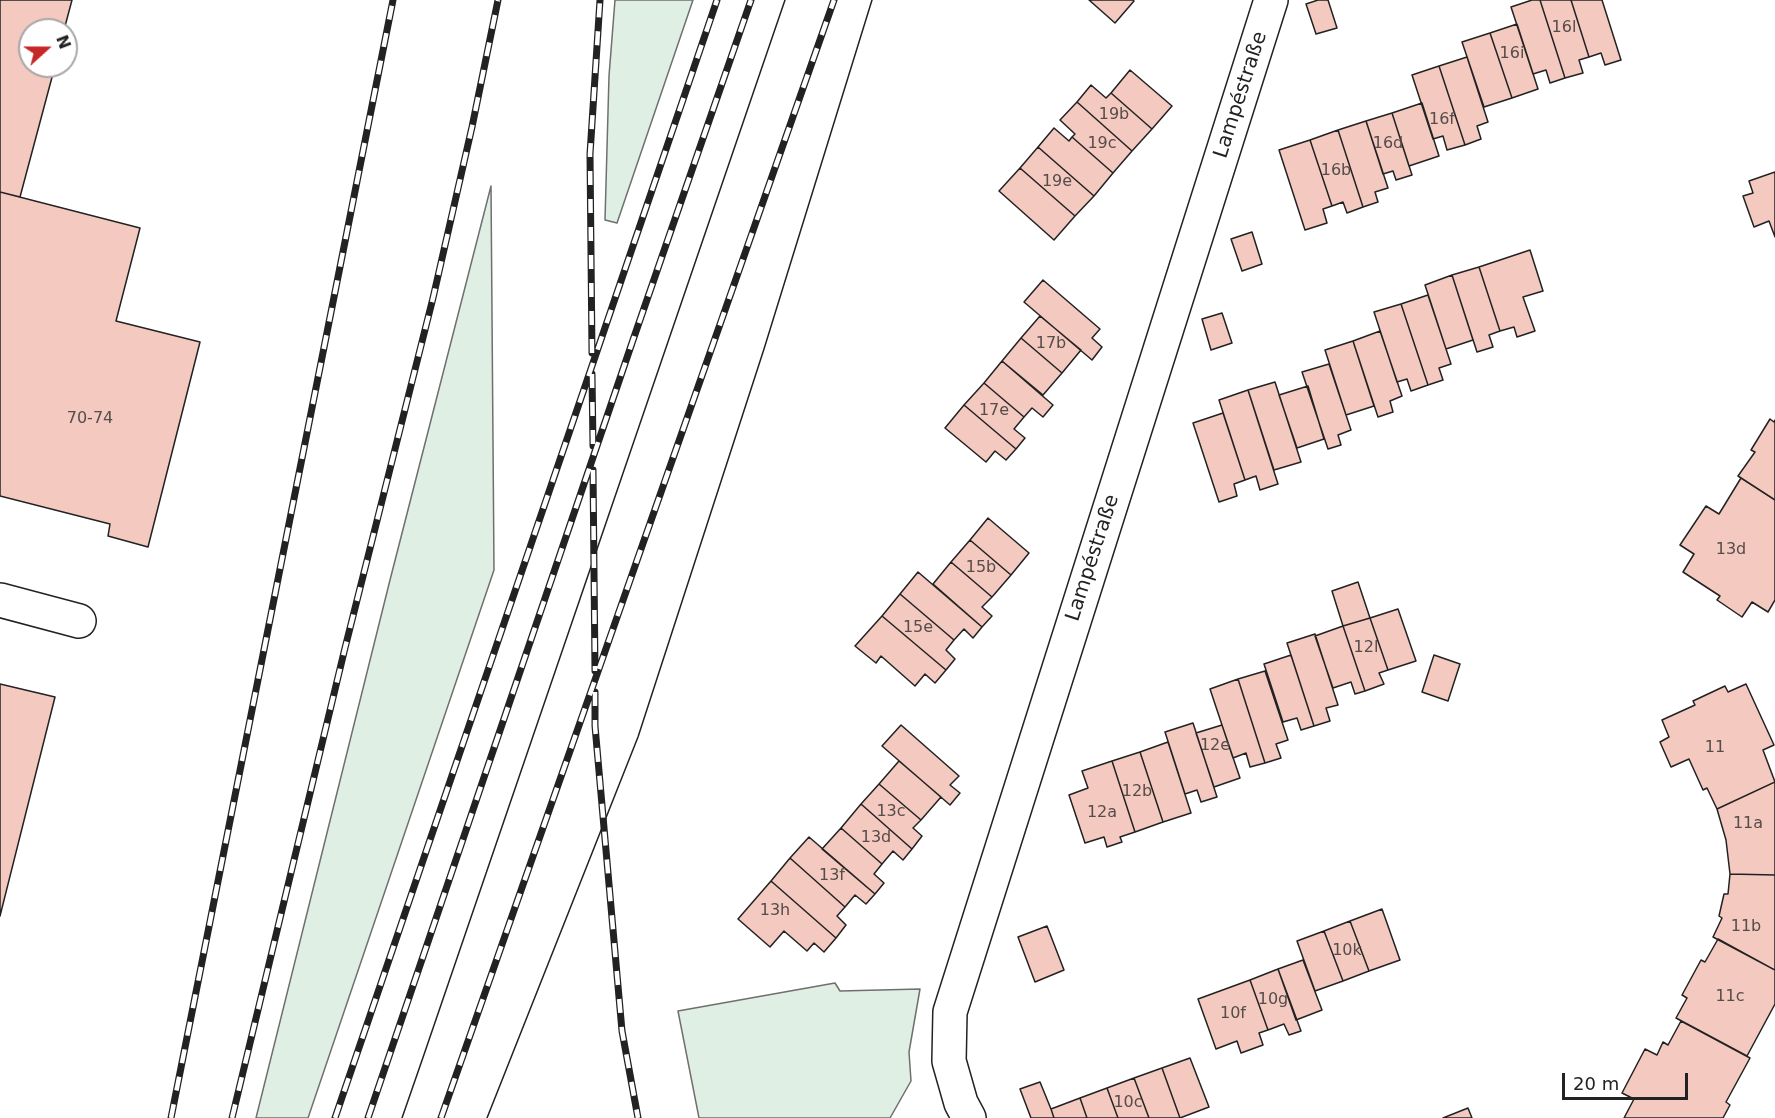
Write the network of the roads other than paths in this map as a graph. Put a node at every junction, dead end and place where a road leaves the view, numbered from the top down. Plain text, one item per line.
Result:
1 (1271, 0) edge
2 (0, 600) edge
3 (79, 621) dead end
4 (969, 1118) edge

1 - 4 street, Lampéstraße
2 - 3 street

